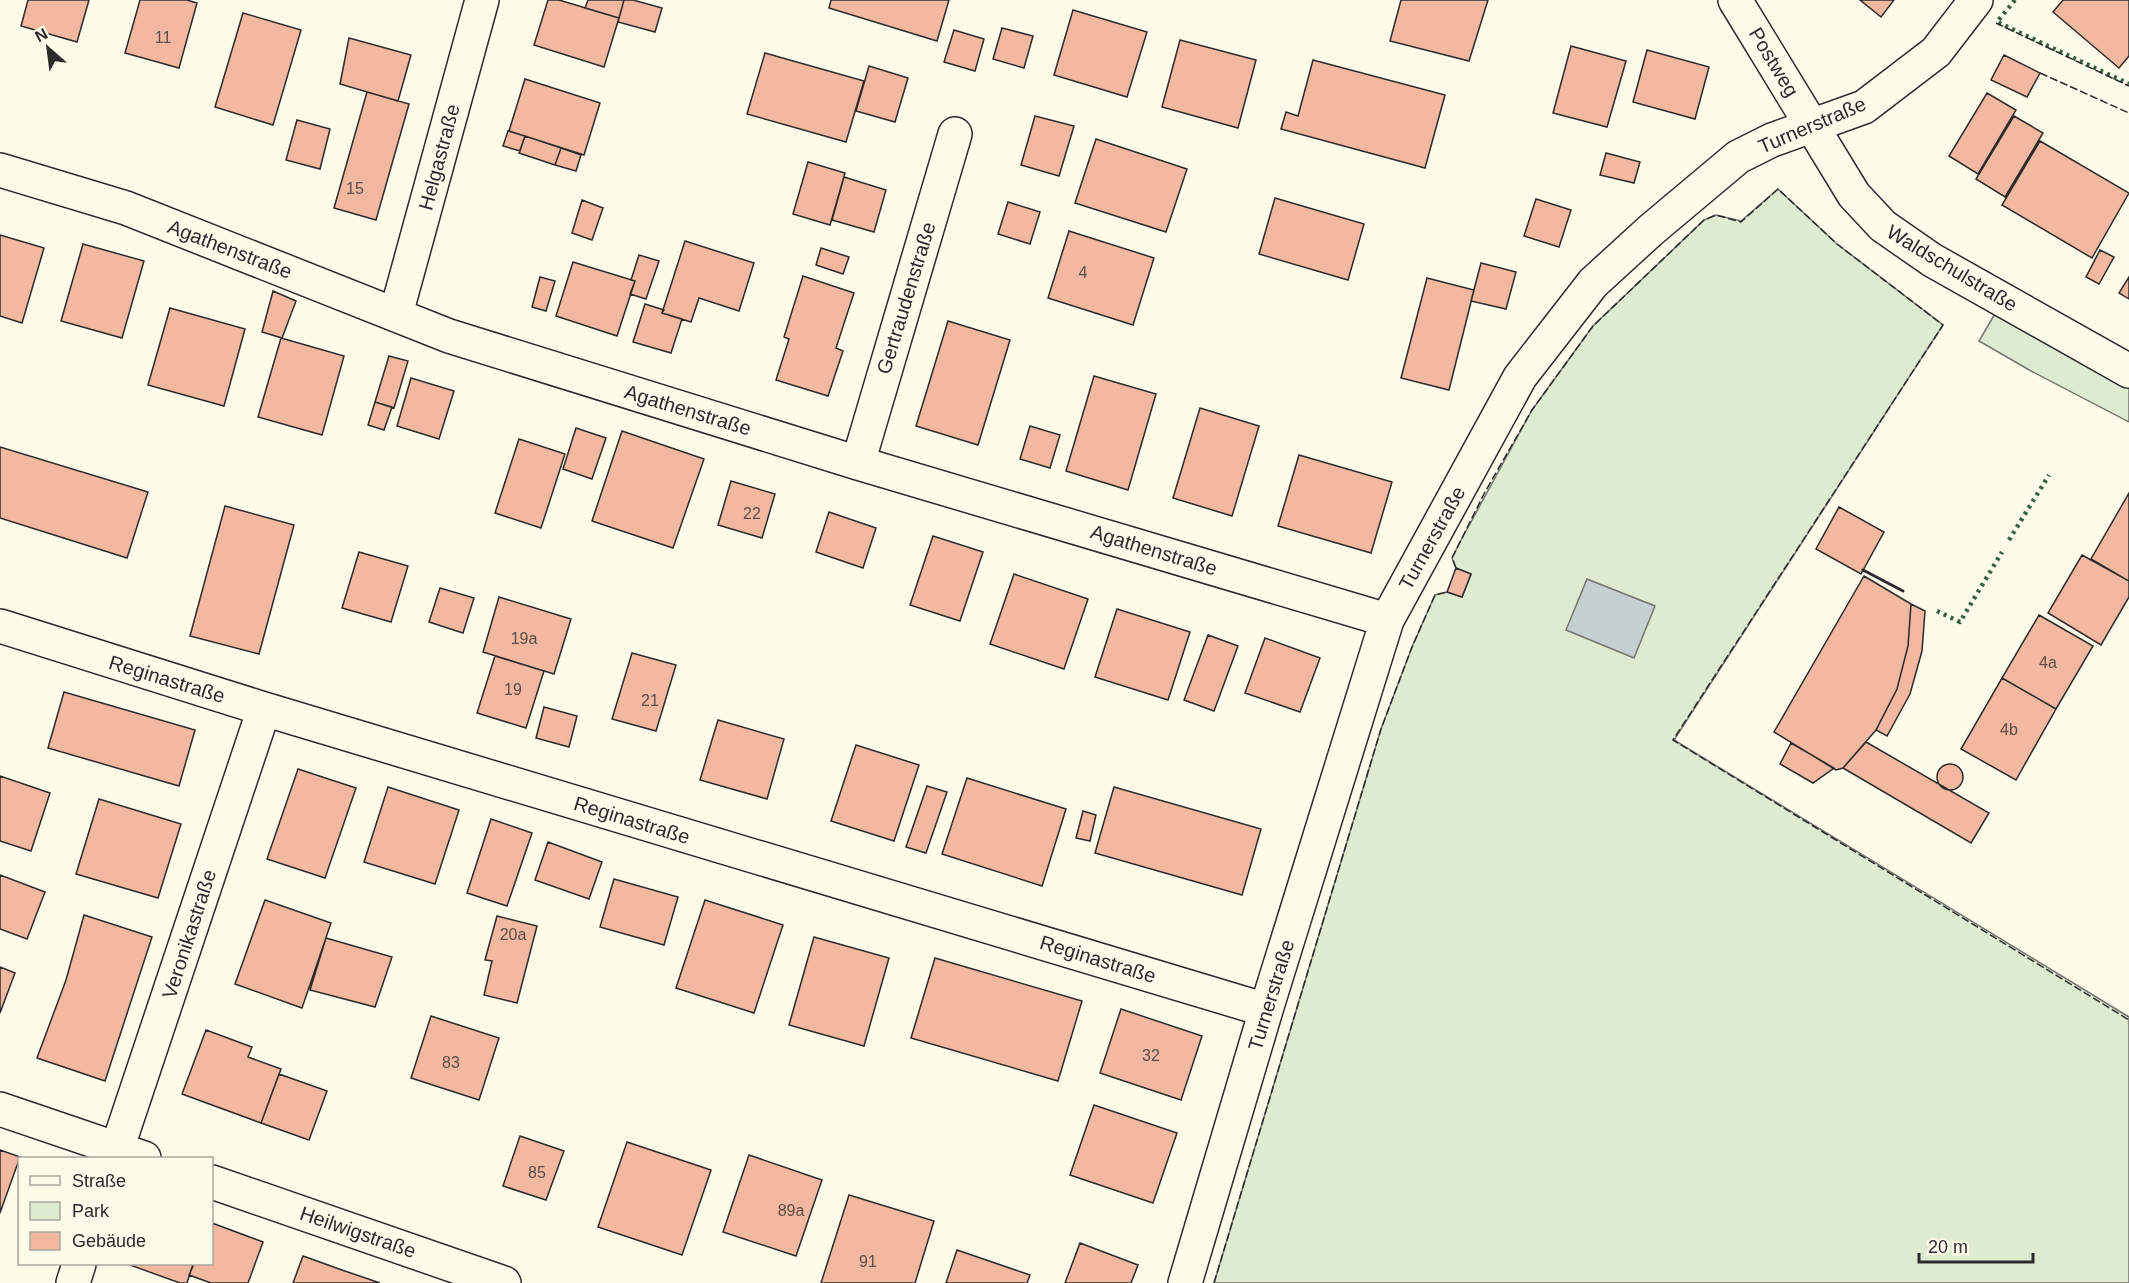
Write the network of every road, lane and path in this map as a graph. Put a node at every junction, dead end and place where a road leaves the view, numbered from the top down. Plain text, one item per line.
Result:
1 (482, 0) edge
2 (1735, 0) edge
3 (1976, 0) edge
4 (1812, 125) junction
5 (955, 134) dead end
6 (0, 170) edge
7 (396, 314) junction
8 (2129, 370) edge
9 (858, 463) junction
10 (1387, 620) junction
11 (0, 626) edge
12 (264, 709) junction
13 (1266, 1010) junction
14 (0, 1109) edge
15 (125, 1155) edge
16 (213, 1182) edge
17 (78, 1265) edge
18 (73, 1283) edge
19 (504, 1283) edge
20 (1185, 1283) edge

1 - 7 street, Helgastraße
2 - 4 street, Postweg
3 - 4 street, Turnerstraße
4 - 8 street, Waldschulstraße
4 - 10 street, Turnerstraße
5 - 9 street, Gertraudenstraße
6 - 7 street, Agathenstraße
7 - 9 street, Agathenstraße
9 - 10 street, Agathenstraße
10 - 13 street, Turnerstraße
11 - 12 street, Reginastraße
12 - 13 street, Reginastraße
12 - 15 street, Veronikastraße
13 - 20 street, Turnerstraße
14 - 15 street
16 - 19 street, Heilwigstraße
17 - 18 street

